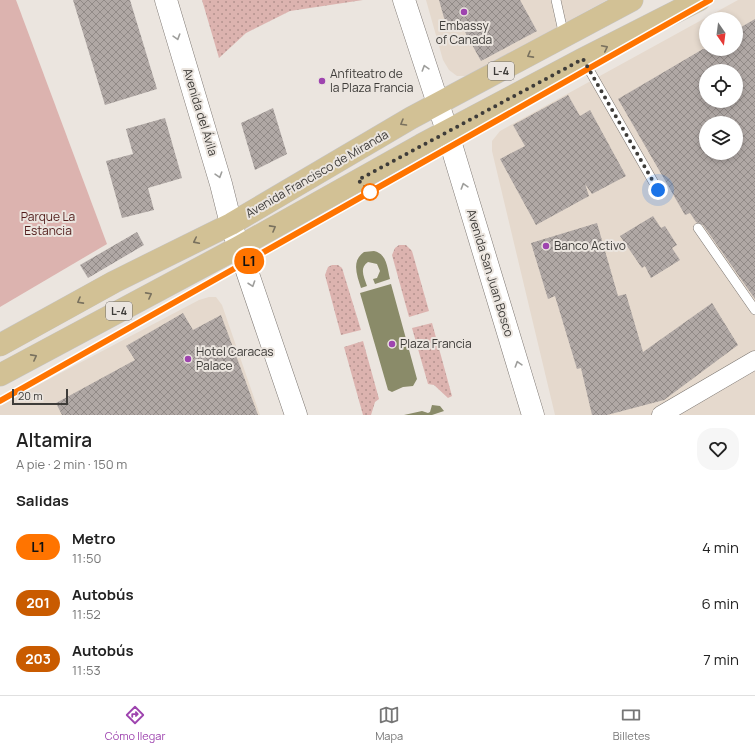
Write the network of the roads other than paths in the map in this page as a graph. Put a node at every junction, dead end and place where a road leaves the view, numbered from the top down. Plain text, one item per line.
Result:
1 (166, 0) edge
2 (404, 0) edge
3 (556, 0) edge
4 (632, 0) edge
5 (699, 0) edge
6 (564, 36) junction
7 (583, 59) junction
8 (437, 105) junction
9 (447, 132) junction
10 (658, 190) dead end
11 (231, 224) junction
12 (698, 228) dead end
13 (239, 247) junction
14 (755, 310) edge
15 (0, 345) edge
16 (755, 360) edge
17 (0, 375) edge
18 (530, 406) edge
19 (296, 415) edge
20 (546, 415) edge
21 (662, 415) edge

1 -> 11 main road, Avenida del Ávila
8 -> 2 main road, Avenida San Juan Bosco
3 - 6 lane
4 - 6 main road, Avenida Francisco de Miranda / L-4
7 -> 5 main road, Avenida Francisco de Miranda / L-4
6 -> 8 main road, Avenida Francisco de Miranda / L-4
7 - 9 main road, Avenida Francisco de Miranda / L-4
7 - 10 lane
8 - 9 main road, Avenida San Juan Bosco
8 -> 11 main road, Avenida Francisco de Miranda / L-4
13 -> 9 main road, Avenida Francisco de Miranda / L-4
18 -> 9 main road, Avenida San Juan Bosco
11 - 13 main road, Avenida del Ávila
11 -> 15 main road, Avenida Francisco de Miranda / L-4
12 - 14 lane
17 -> 13 main road, Avenida Francisco de Miranda / L-4
13 -> 19 main road, Avenida del Ávila
16 - 21 street
18 - 20 main road

